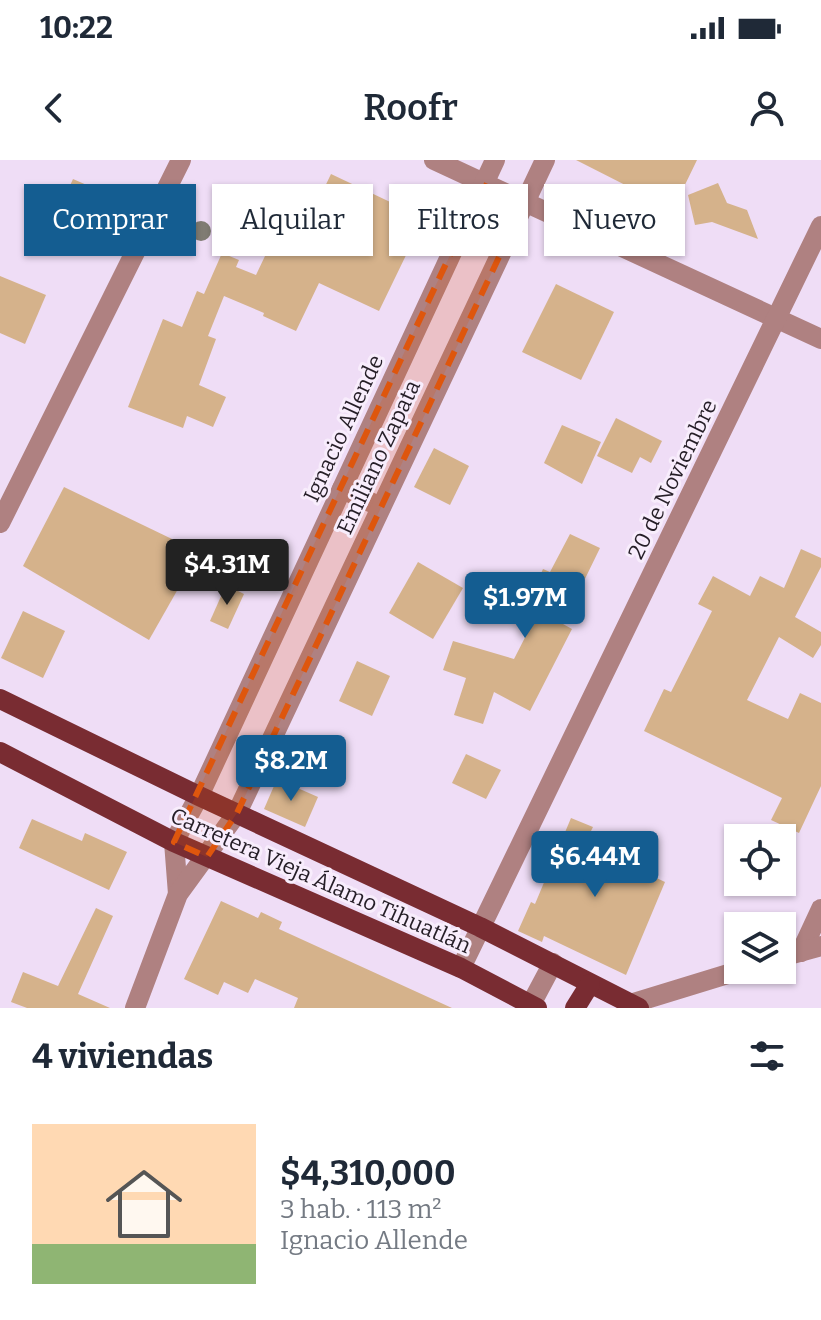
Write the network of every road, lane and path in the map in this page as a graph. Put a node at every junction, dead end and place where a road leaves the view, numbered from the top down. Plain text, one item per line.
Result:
1 (181, 160) edge
2 (434, 160) edge
3 (495, 160) edge
4 (545, 160) edge
5 (481, 184) edge
6 (483, 184) edge
7 (528, 196) edge
8 (528, 206) edge
9 (821, 226) edge
10 (450, 256) edge
11 (499, 256) edge
12 (778, 318) junction
13 (821, 339) edge
14 (342, 489) junction
15 (381, 507) junction
16 (0, 523) edge
17 (0, 699) edge
18 (0, 752) edge
19 (199, 796) junction
20 (237, 813) junction
21 (174, 842) junction
22 (207, 857) junction
23 (178, 894) junction
24 (821, 909) edge
25 (480, 927) junction
26 (796, 946) edge
27 (821, 946) edge
28 (796, 953) edge
29 (553, 963) junction
30 (461, 968) junction
31 (724, 976) edge
32 (590, 984) junction
33 (533, 1007) edge
34 (632, 1007) edge
35 (135, 1008) edge
36 (575, 1008) edge

1 - 16 street
2 - 5 street
3 - 6 street, Ignacio Allende
4 - 7 street, Emiliano Zapata
8 - 12 street
9 - 12 street, 20 de Noviembre
10 - 14 street, Ignacio Allende
11 - 15 street, Emiliano Zapata
12 - 13 street
12 - 25 street, 20 de Noviembre
14 - 15 street
14 - 19 street, Ignacio Allende
15 - 20 street, Emiliano Zapata
17 - 19 main road, Carretera Vieja Álamo Tihuatlán
18 - 21 main road, Carretera Vieja Álamo Tihuatlán
19 - 20 main road, Carretera Vieja Álamo Tihuatlán
19 - 21 street, Ignacio Allende
20 - 22 street, Emiliano Zapata
20 - 25 main road, Carretera Vieja Álamo Tihuatlán
21 - 22 main road, Carretera Vieja Álamo Tihuatlán
21 - 23 street
22 - 23 street
22 - 30 main road, Carretera Vieja Álamo Tihuatlán
23 - 35 street
24 - 26 street
25 - 29 main road, Carretera Vieja Álamo Tihuatlán
25 - 30 street, 20 de Noviembre
27 - 28 street
29 - 32 main road, Carretera Vieja Álamo Tihuatlán
29 - 33 street
30 - 33 main road, Carretera Vieja Álamo Tihuatlán
31 - 34 street
32 - 34 main road, Carretera Vieja Álamo Tihuatlán
32 - 36 main road

